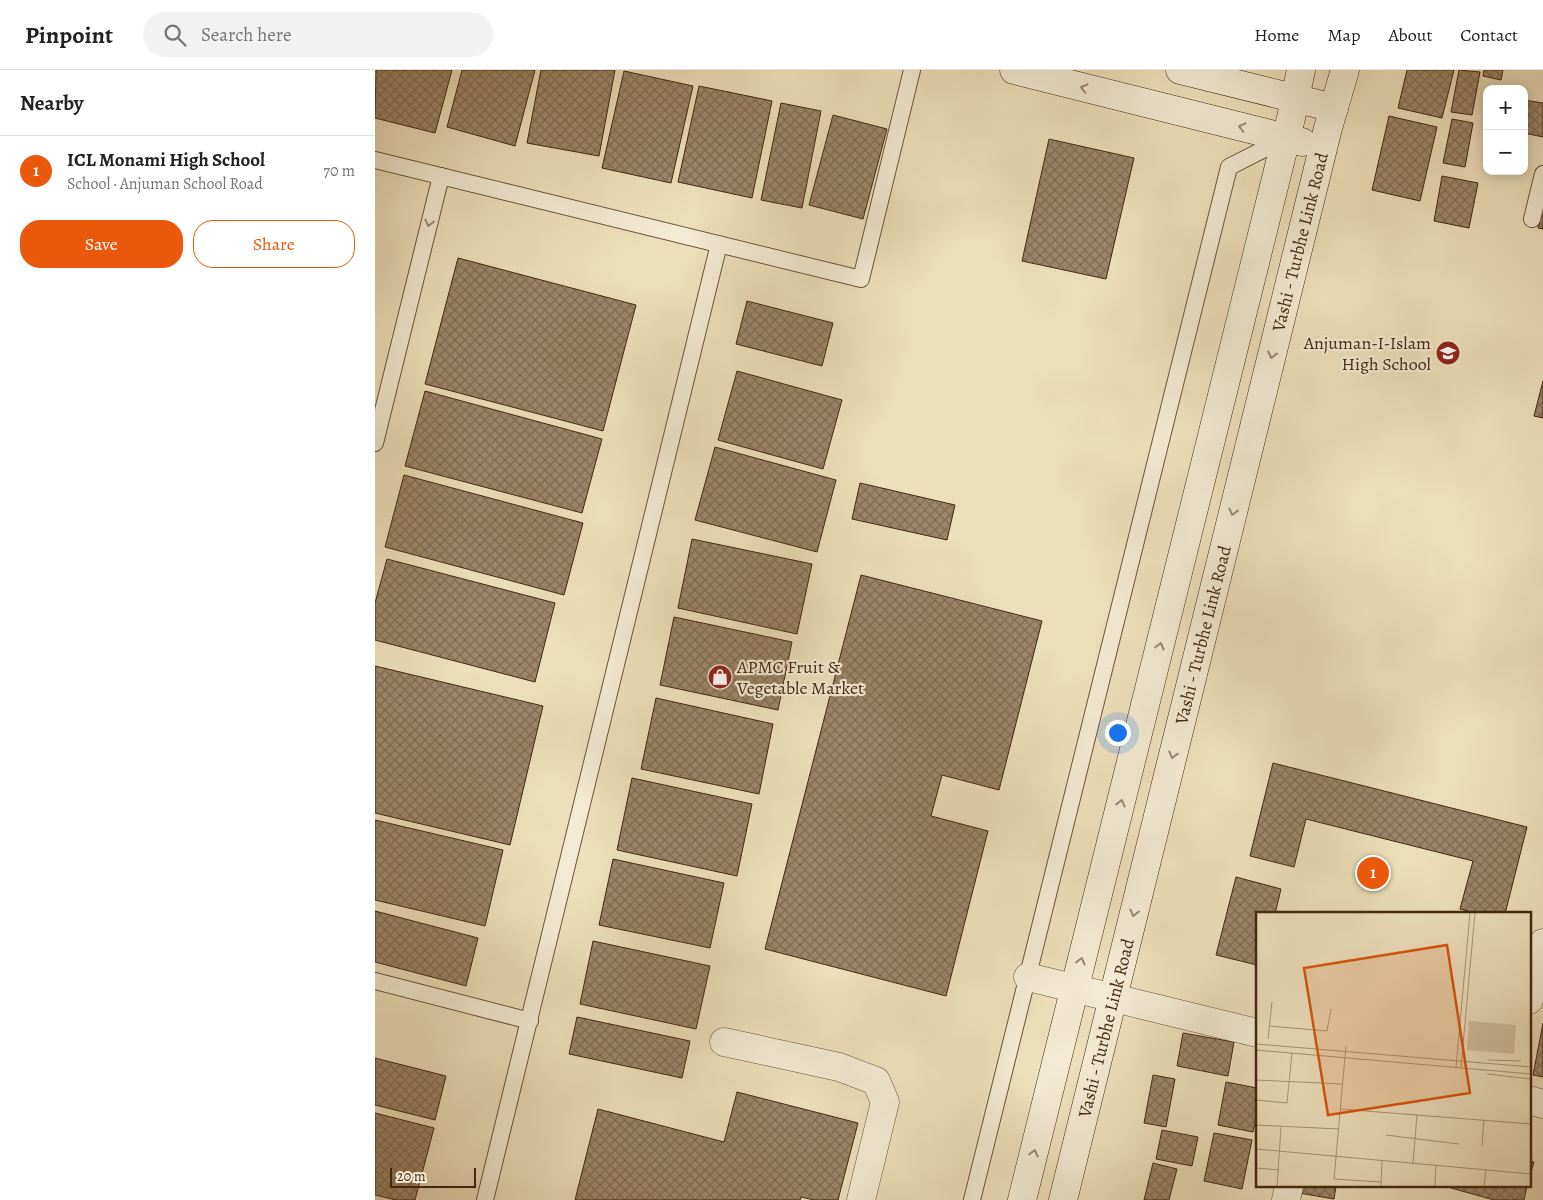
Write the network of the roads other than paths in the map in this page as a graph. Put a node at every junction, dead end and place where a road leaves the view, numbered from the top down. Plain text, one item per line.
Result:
1 (912, 70) edge
2 (1014, 70) edge
3 (1180, 70) edge
4 (1301, 70) edge
5 (1345, 70) edge
6 (1295, 99) junction
7 (1334, 108) junction
8 (1286, 138) junction
9 (1323, 147) junction
10 (376, 165) edge
11 (1543, 174) edge
12 (441, 176) junction
13 (1532, 219) dead end
14 (719, 244) junction
15 (375, 443) edge
16 (1543, 942) edge
17 (1028, 977) junction
18 (375, 981) edge
19 (1075, 988) junction
20 (1531, 992) edge
21 (1113, 998) junction
22 (530, 1021) junction
23 (1256, 1033) edge
24 (724, 1042) dead end
25 (485, 1200) edge
26 (861, 1200) edge
27 (972, 1200) edge
28 (1022, 1200) edge
29 (1063, 1200) edge

1 - 14 lane
8 -> 2 main road
3 - 6 main road
4 - 6 main road
5 - 7 main road, Vashi - Turbhe Link Road
6 - 7 main road
6 - 8 main road
7 - 9 main road, Vashi - Turbhe Link Road
8 - 9 main road
8 - 17 lane
19 -> 8 main road
9 -> 21 main road, Vashi - Turbhe Link Road
10 - 12 lane
11 - 13 lane
12 - 14 lane
12 -> 15 lane
14 - 22 lane
16 - 20 main road
17 - 19 main road
17 - 27 lane
18 - 22 lane
19 - 21 main road
28 -> 19 main road
21 - 23 main road
21 - 29 main road, Vashi - Turbhe Link Road
22 - 25 lane
24 - 26 main road

